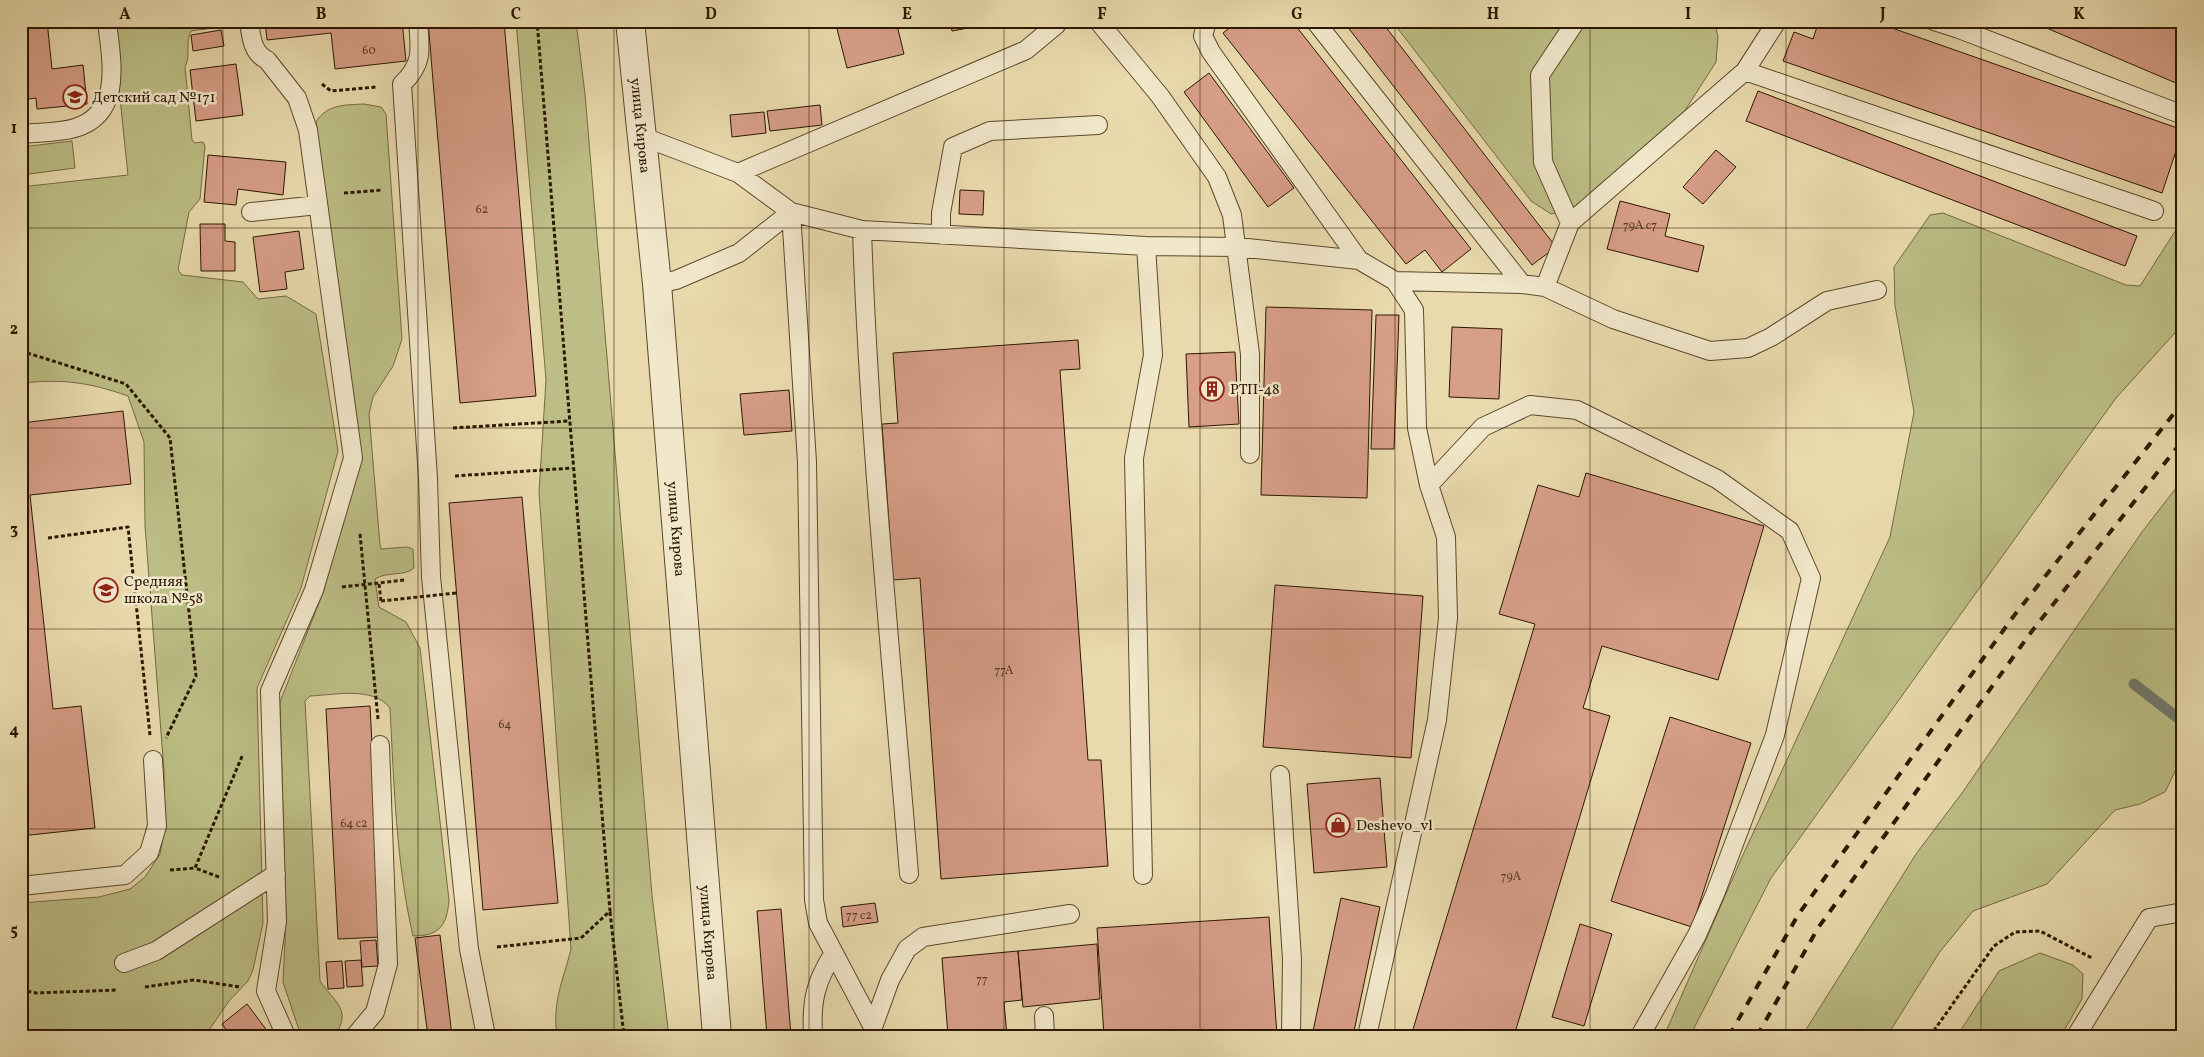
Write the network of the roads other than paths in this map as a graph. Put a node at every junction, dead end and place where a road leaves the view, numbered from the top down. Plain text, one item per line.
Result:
1 (107, 21) edge
2 (248, 21) edge
3 (418, 21) edge
4 (630, 21) edge
5 (1098, 21) edge
6 (1207, 21) edge
7 (1315, 21) edge
8 (1576, 21) edge
9 (1777, 21) edge
10 (1934, 21) edge
11 (1058, 23) edge
12 (1746, 71) junction
13 (2183, 114) edge
14 (1098, 125) dead end
15 (21, 134) edge
16 (641, 136) junction
17 (738, 173) junction
18 (317, 200) junction
19 (2154, 211) dead end
20 (251, 212) dead end
21 (791, 212) junction
22 (1570, 223) junction
23 (862, 230) junction
24 (942, 235) junction
25 (1146, 246) junction
26 (1238, 248) junction
27 (1358, 260) junction
28 (1395, 281) junction
29 (658, 284) junction
30 (1522, 284) junction
31 (1545, 287) junction
32 (1877, 290) dead end
33 (1250, 454) dead end
34 (1429, 485) junction
35 (380, 745) road end
36 (153, 760) road end
37 (1280, 775) dead end
38 (276, 874) junction
39 (909, 874) dead end
40 (1143, 875) dead end
41 (21, 886) edge
42 (2183, 912) edge
43 (1070, 914) dead end
44 (834, 953) junction
45 (124, 963) dead end
46 (1044, 1016) dead end
47 (873, 1031) edge
48 (286, 1036) edge
49 (355, 1036) edge
50 (486, 1036) edge
51 (717, 1036) edge
52 (813, 1036) edge
53 (1046, 1036) edge
54 (1291, 1036) edge
55 (1367, 1036) edge
56 (1640, 1036) edge
57 (2076, 1036) edge

1 - 15 lane
2 - 18 lane
3 - 50 lane
4 - 16 street, улица Кирова
5 - 26 lane
6 - 27 lane
7 - 30 lane
8 - 22 lane
9 - 12 lane
10 - 13 lane
11 - 17 lane
12 - 19 lane
12 - 22 lane
14 - 24 lane
16 - 17 lane
16 - 29 street, улица Кирова
17 - 21 lane
18 - 20 lane
18 - 38 lane
21 - 23 lane
21 - 29 lane
21 - 44 lane
22 - 31 lane
23 - 24 lane
23 - 39 lane
24 - 25 lane
25 - 26 lane
25 - 40 lane
26 - 27 lane
26 - 33 lane
27 - 28 lane
28 - 30 lane
28 - 34 lane
29 - 51 street, улица Кирова
30 - 31 lane
31 - 32 lane
34 - 55 lane
34 - 56 lane
35 - 49 lane
36 - 41 lane
37 - 54 lane
38 - 45 lane
38 - 48 lane
42 - 57 lane
43 - 47 lane
44 - 47 lane
44 - 52 lane
46 - 53 lane

